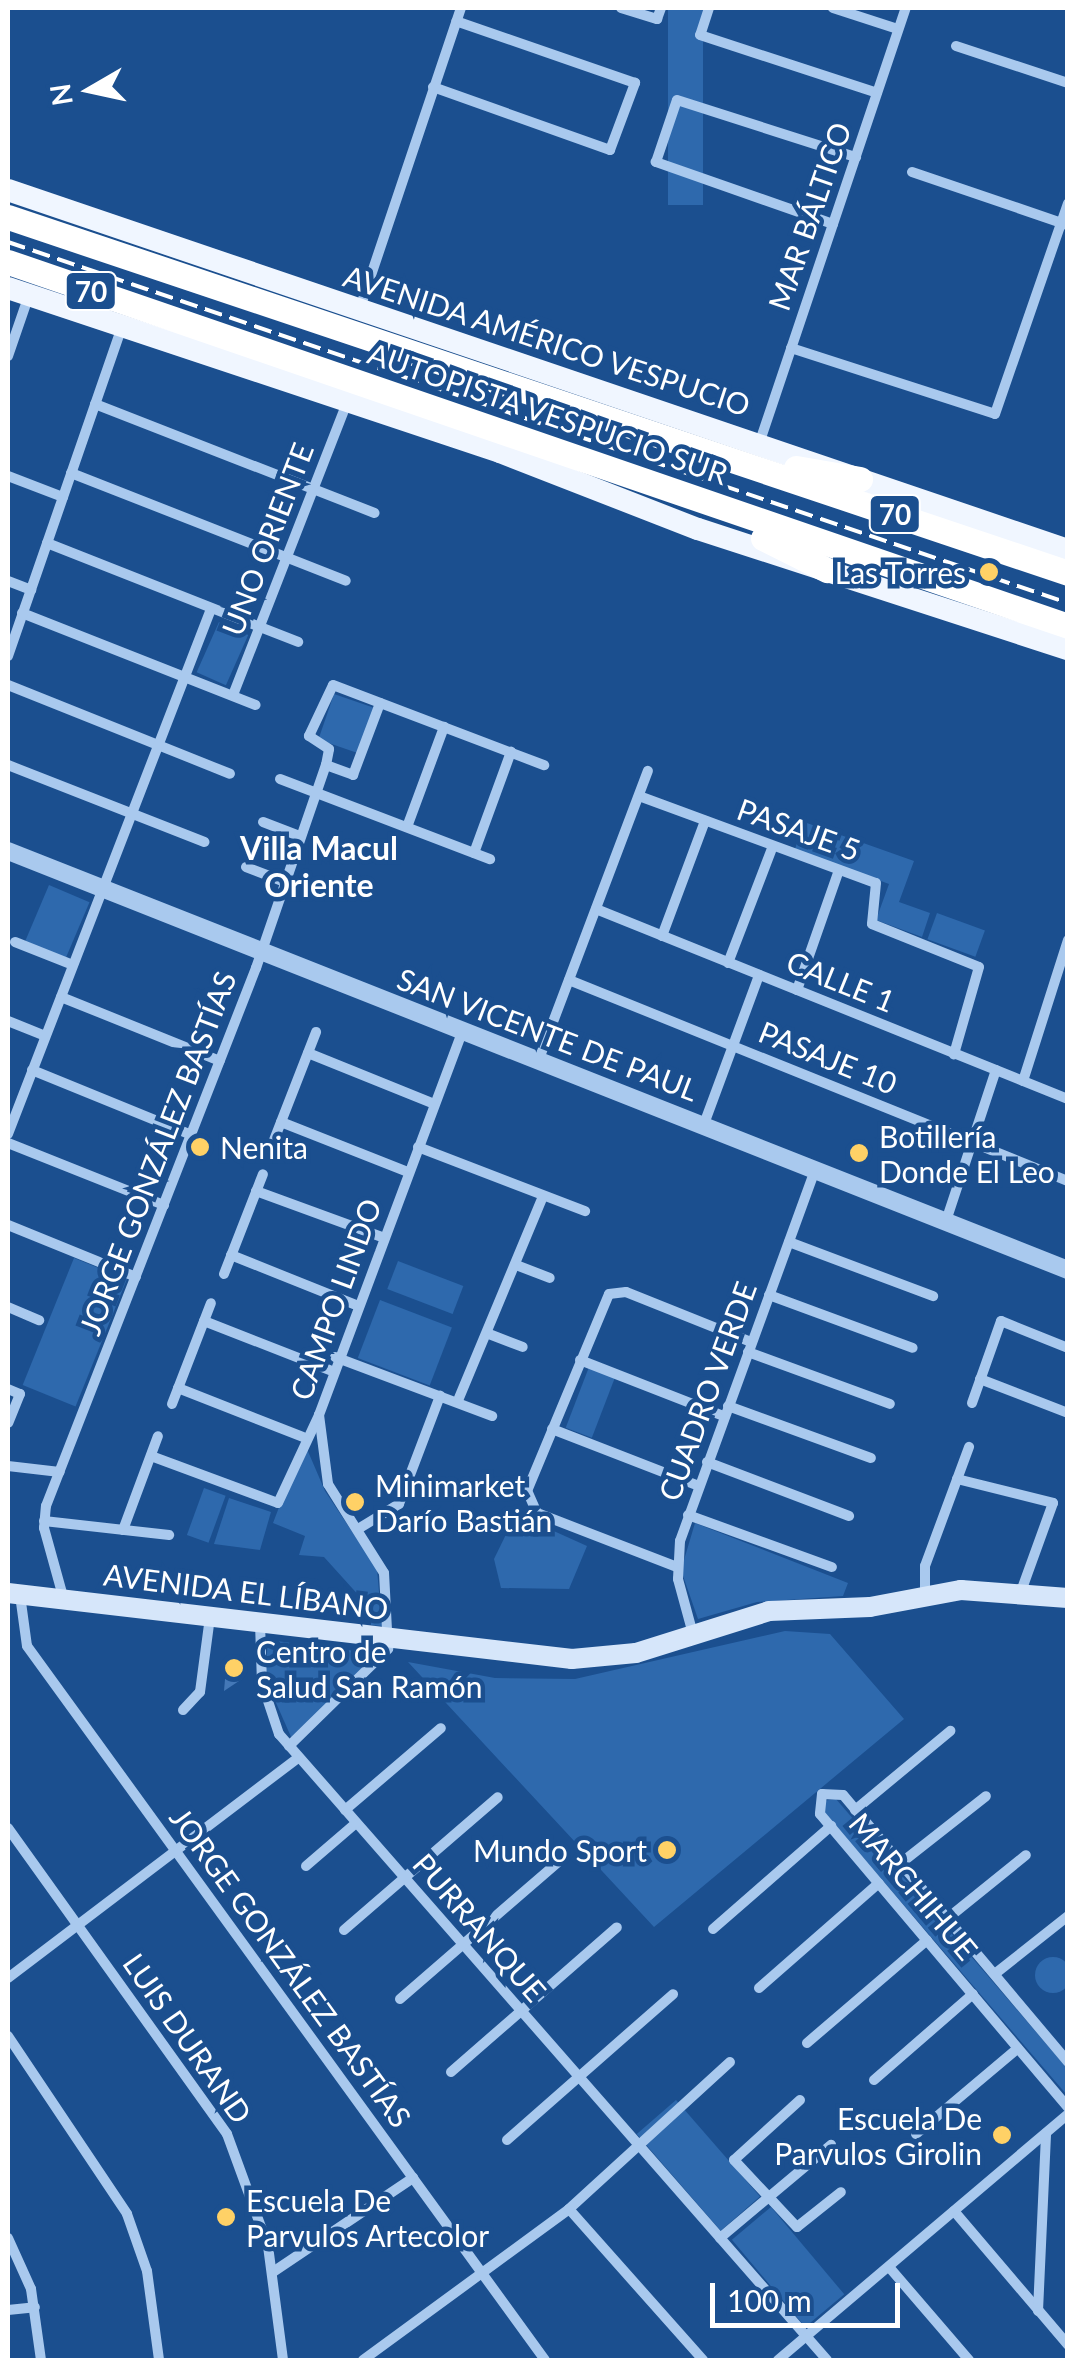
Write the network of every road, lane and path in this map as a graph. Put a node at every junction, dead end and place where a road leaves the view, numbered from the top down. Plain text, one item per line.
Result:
1 (461, 8) edge
2 (622, 8) edge
3 (709, 8) edge
4 (833, 8) edge
5 (906, 8) edge
6 (659, 14) edge
7 (456, 22) junction
8 (898, 30) junction
9 (956, 46) dead end
10 (1068, 84) edge
11 (434, 87) junction
12 (877, 93) junction
13 (856, 157) junction
14 (912, 172) dead end
15 (8, 190) edge
16 (1068, 203) edge
17 (8, 217) edge
18 (833, 224) junction
19 (1064, 224) edge
20 (8, 262) edge
21 (18, 291) edge
22 (359, 312) junction
23 (122, 325) junction
24 (792, 348) junction
25 (8, 356) edge
26 (348, 401) junction
27 (95, 404) junction
28 (760, 441) junction
29 (722, 456) junction
30 (71, 473) junction
31 (8, 476) edge
32 (860, 479) junction
33 (313, 489) junction
34 (684, 496) junction
35 (63, 497) junction
36 (374, 513) dead end
37 (47, 543) junction
38 (1068, 550) edge
39 (286, 558) junction
40 (828, 570) junction
41 (1068, 572) edge
42 (8, 581) edge
43 (346, 581) dead end
44 (30, 590) junction
45 (211, 609) junction
46 (22, 612) junction
47 (259, 627) junction
48 (298, 642) dead end
49 (1066, 643) edge
50 (8, 656) edge
51 (185, 676) junction
52 (8, 685) edge
53 (233, 695) junction
54 (380, 703) junction
55 (256, 705) dead end
56 (444, 727) junction
57 (158, 746) junction
58 (511, 752) junction
59 (544, 764) dead end
60 (8, 765) edge
61 (326, 765) junction
62 (648, 771) dead end
63 (230, 774) dead end
64 (280, 780) dead end
65 (316, 793) junction
66 (639, 796) junction
67 (132, 814) junction
68 (706, 821) junction
69 (263, 822) dead end
70 (406, 827) junction
71 (299, 836) junction
72 (204, 842) dead end
73 (773, 846) junction
74 (8, 851) edge
75 (474, 852) junction
76 (490, 859) dead end
77 (246, 867) dead end
78 (840, 870) junction
79 (282, 881) junction
80 (103, 888) junction
81 (596, 910) junction
82 (662, 936) junction
83 (1068, 940) edge
84 (15, 942) dead end
85 (260, 950) junction
86 (728, 963) junction
87 (73, 966) junction
88 (759, 975) junction
89 (569, 980) junction
90 (797, 990) junction
91 (60, 997) junction
92 (8, 1021) edge
93 (463, 1030) junction
94 (316, 1032) dead end
95 (45, 1036) junction
96 (733, 1046) junction
97 (308, 1053) junction
98 (954, 1054) junction
99 (539, 1059) junction
100 (220, 1061) junction
101 (32, 1070) junction
102 (996, 1070) junction
103 (1023, 1081) junction
104 (1068, 1099) edge
105 (13, 1101) edge
106 (434, 1104) junction
107 (281, 1122) junction
108 (704, 1124) junction
109 (8, 1134) edge
110 (191, 1135) junction
111 (274, 1140) dead end
112 (972, 1142) junction
113 (8, 1143) edge
114 (418, 1147) junction
115 (816, 1168) junction
116 (408, 1172) junction
117 (263, 1174) dead end
118 (1068, 1181) edge
119 (256, 1191) junction
120 (542, 1196) junction
121 (164, 1205) junction
122 (585, 1211) dead end
123 (946, 1221) junction
124 (8, 1225) edge
125 (382, 1237) junction
126 (789, 1242) junction
127 (231, 1256) junction
128 (516, 1265) junction
129 (1068, 1270) edge
130 (224, 1274) dead end
131 (136, 1276) junction
132 (550, 1278) dead end
133 (769, 1296) junction
134 (934, 1296) dead end
135 (211, 1303) dead end
136 (356, 1305) junction
137 (8, 1308) edge
138 (38, 1320) dead end
139 (204, 1321) junction
140 (489, 1334) junction
141 (522, 1347) dead end
142 (750, 1347) junction
143 (913, 1348) dead end
144 (1068, 1348) edge
145 (336, 1356) junction
146 (580, 1360) junction
147 (330, 1370) junction
148 (980, 1379) junction
149 (178, 1388) junction
150 (8, 1389) edge
151 (440, 1396) junction
152 (459, 1398) junction
153 (972, 1403) dead end
154 (172, 1404) dead end
155 (890, 1404) dead end
156 (726, 1411) junction
157 (1068, 1413) edge
158 (318, 1415) junction
159 (492, 1416) dead end
160 (8, 1423) edge
161 (552, 1428) junction
162 (158, 1436) dead end
163 (304, 1436) junction
164 (969, 1448) dead end
165 (151, 1456) junction
166 (871, 1458) dead end
167 (707, 1462) junction
168 (8, 1466) edge
169 (60, 1472) junction
170 (957, 1479) junction
171 (698, 1486) junction
172 (688, 1515) junction
173 (848, 1516) dead end
174 (44, 1521) junction
175 (358, 1529) junction
176 (123, 1530) junction
177 (169, 1535) dead end
178 (676, 1567) junction
179 (832, 1568) dead end
180 (14, 1594) edge
181 (925, 1594) junction
182 (1020, 1594) junction
183 (1068, 1598) edge
184 (64, 1600) junction
185 (210, 1617) junction
186 (260, 1623) junction
187 (693, 1634) junction
188 (390, 1639) junction
189 (183, 1710) dead end
190 (441, 1728) dead end
191 (950, 1731) dead end
192 (289, 1746) junction
193 (298, 1758) junction
194 (986, 1796) dead end
195 (498, 1797) dead end
196 (344, 1810) junction
197 (855, 1810) junction
198 (356, 1823) junction
199 (831, 1826) junction
200 (8, 1828) edge
201 (178, 1854) junction
202 (1026, 1855) dead end
203 (558, 1862) dead end
204 (901, 1863) junction
205 (306, 1866) dead end
206 (404, 1878) junction
207 (879, 1883) junction
208 (1068, 1916) edge
209 (948, 1918) junction
210 (78, 1926) junction
211 (617, 1927) dead end
212 (713, 1929) dead end
213 (344, 1930) dead end
214 (927, 1940) junction
215 (462, 1945) junction
216 (996, 1974) junction
217 (8, 1978) edge
218 (760, 1988) dead end
219 (673, 1994) dead end
220 (973, 1994) junction
221 (400, 1999) dead end
222 (521, 2011) junction
223 (8, 2036) edge
224 (806, 2043) dead end
225 (1018, 2048) junction
226 (730, 2062) dead end
227 (1068, 2062) edge
228 (450, 2072) dead end
229 (578, 2077) junction
230 (874, 2080) dead end
231 (800, 2100) dead end
232 (1068, 2110) edge
233 (1046, 2132) junction
234 (916, 2134) dead end
235 (507, 2140) dead end
236 (831, 2145) dead end
237 (640, 2148) junction
238 (413, 2178) junction
239 (841, 2192) dead end
240 (769, 2197) junction
241 (569, 2209) junction
242 (954, 2211) junction
243 (8, 2238) edge
244 (720, 2238) junction
245 (888, 2267) junction
246 (273, 2272) junction
247 (483, 2274) junction
248 (35, 2306) junction
249 (8, 2310) edge
250 (1038, 2310) junction
251 (806, 2337) junction
252 (1068, 2345) edge
253 (41, 2360) edge
254 (159, 2360) edge
255 (283, 2360) edge
256 (363, 2360) edge
257 (545, 2360) edge
258 (703, 2360) edge
259 (778, 2360) edge
260 (827, 2360) edge
261 (968, 2360) edge

1 - 7 street
2 - 6 street
3 - 12 street
4 - 8 street
5 - 8 street, MAR BÁLTICO
7 - 11 street
7 - 11 street
8 - 12 street, MAR BÁLTICO
9 - 10 street
11 - 22 street
12 - 13 street, MAR BÁLTICO
13 - 18 street, MAR BÁLTICO
13 - 18 street
14 - 19 street
15 - 22 main road, AVENIDA AMÉRICO VESPUCIO
16 - 19 street
17 - 29 highway, AUTOPISTA VESPUCIO SUR / 70
18 - 24 street, MAR BÁLTICO
19 - 24 street
20 - 34 highway, AUTOPISTA VESPUCIO SUR / 70
21 - 23 main road
21 - 25 street
22 - 28 main road, AVENIDA AMÉRICO VESPUCIO
23 - 26 main road
23 - 27 street
24 - 28 street, MAR BÁLTICO
26 - 33 street, UNO ORIENTE
26 - 40 main road
27 - 30 street
27 - 33 street
28 - 32 main road, AVENIDA AMÉRICO VESPUCIO
29 - 32 highway
29 - 41 highway, AUTOPISTA VESPUCIO SUR / 70
30 - 35 street
30 - 39 street
31 - 35 street
32 - 38 main road, AVENIDA AMÉRICO VESPUCIO
33 - 36 street
33 - 39 street, UNO ORIENTE
34 - 40 highway
34 - 49 highway, AUTOPISTA VESPUCIO SUR / 70
35 - 37 street
37 - 44 street
37 - 45 street
39 - 43 street
39 - 47 street, UNO ORIENTE
40 - 49 main road
42 - 44 street
44 - 46 street
45 - 47 street
45 - 51 street, UNO ORIENTE
46 - 50 street
46 - 51 street
47 - 48 street
47 - 53 street, UNO ORIENTE
51 - 53 street
51 - 57 street, UNO ORIENTE
52 - 57 street
53 - 55 street
54 - 56 street
54 - 61 street
54 - 61 street
56 - 58 street
56 - 70 street
57 - 63 street
57 - 67 street, UNO ORIENTE
58 - 59 street
58 - 75 street
60 - 67 street
61 - 65 street, JORGE GONZÁLEZ BASTÍAS
62 - 66 street
64 - 65 street
65 - 70 street
65 - 71 street, JORGE GONZÁLEZ BASTÍAS
66 - 68 street, PASAJE 5
66 - 81 street
67 - 72 street
67 - 80 street, UNO ORIENTE
68 - 73 street, PASAJE 5
68 - 82 street
69 - 71 street
70 - 75 street
71 - 79 street, JORGE GONZÁLEZ BASTÍAS
73 - 78 street, PASAJE 5
73 - 86 street
74 - 80 street, SAN VICENTE DE PAUL
75 - 76 street
77 - 79 street
78 - 90 street
78 - 98 street, PASAJE 5
79 - 85 street, JORGE GONZÁLEZ BASTÍAS
80 - 85 street, SAN VICENTE DE PAUL
80 - 87 street, UNO ORIENTE
81 - 82 street, CALLE 1
81 - 89 street
82 - 86 street, CALLE 1
83 - 103 street
84 - 87 street
85 - 93 street, SAN VICENTE DE PAUL
85 - 100 street, JORGE GONZÁLEZ BASTÍAS
86 - 88 street, CALLE 1
87 - 91 street, UNO ORIENTE
88 - 90 street, CALLE 1
88 - 96 street
89 - 96 street, PASAJE 10
89 - 99 street
90 - 98 street, CALLE 1
91 - 95 street, UNO ORIENTE
91 - 100 street
92 - 95 street
93 - 99 street, SAN VICENTE DE PAUL
93 - 106 street, CAMPO LINDO
94 - 97 street
95 - 101 street, UNO ORIENTE
96 - 108 street
96 - 112 street, PASAJE 10
97 - 106 street
97 - 107 street
98 - 102 street, CALLE 1
99 - 108 street, SAN VICENTE DE PAUL
100 - 110 street, JORGE GONZÁLEZ BASTÍAS
101 - 105 street, UNO ORIENTE
101 - 110 street
102 - 103 street, CALLE 1
102 - 112 street
103 - 104 street, CALLE 1
105 - 109 street, UNO ORIENTE
106 - 114 street, CAMPO LINDO
107 - 111 street
107 - 116 street
108 - 115 street, SAN VICENTE DE PAUL
110 - 121 street, JORGE GONZÁLEZ BASTÍAS
112 - 118 street, PASAJE 10
112 - 123 street
113 - 121 street
114 - 116 street, CAMPO LINDO
114 - 120 street
115 - 123 street, SAN VICENTE DE PAUL
115 - 126 street, CUADRO VERDE
116 - 125 street, CAMPO LINDO
117 - 119 street
119 - 125 street
119 - 127 street
120 - 122 street
120 - 128 street
121 - 131 street, JORGE GONZÁLEZ BASTÍAS
123 - 129 street, SAN VICENTE DE PAUL
124 - 131 street
125 - 136 street, CAMPO LINDO
126 - 133 street, CUADRO VERDE
126 - 134 street
127 - 130 street
127 - 136 street
128 - 132 street
128 - 140 street
131 - 169 street, JORGE GONZÁLEZ BASTÍAS
133 - 142 street, CUADRO VERDE
133 - 143 street
135 - 139 street
136 - 145 street, CAMPO LINDO
137 - 138 street
139 - 147 street
139 - 149 street
140 - 141 street
140 - 152 street
142 - 146 street
142 - 155 street
142 - 156 street, CUADRO VERDE
144 - 148 street
145 - 147 street, CAMPO LINDO
145 - 151 street
146 - 156 street
146 - 161 street
147 - 158 street, CAMPO LINDO
148 - 153 street
148 - 157 street
149 - 154 street
149 - 163 street
150 - 160 street
151 - 152 street
151 - 175 street
152 - 159 street
156 - 166 street
156 - 167 street, CUADRO VERDE
158 - 163 street
158 - 175 street, CAMPO LINDO
161 - 171 street
161 - 178 street
162 - 165 street
163 - 165 street
164 - 170 street
165 - 176 street
167 - 171 street, CUADRO VERDE
167 - 173 street
168 - 169 street
169 - 174 street, JORGE GONZÁLEZ BASTÍAS
170 - 181 street
170 - 182 street
171 - 172 street, CUADRO VERDE
172 - 178 street, CUADRO VERDE
172 - 179 street
174 - 176 street
174 - 184 street
175 - 188 street, CAMPO LINDO
176 - 177 street
178 - 187 street, CUADRO VERDE
180 - 184 main road, AVENIDA EL LÍBANO
180 - 201 street, JORGE GONZÁLEZ BASTÍAS
181 - 182 main road, AVENIDA EL LÍBANO
181 - 187 main road, AVENIDA EL LÍBANO
182 - 183 main road, AVENIDA EL LÍBANO
184 - 185 main road, AVENIDA EL LÍBANO
185 - 186 main road, AVENIDA EL LÍBANO
185 - 189 street
186 - 188 main road, AVENIDA EL LÍBANO
186 - 192 street, PURRANQUE
187 - 188 main road, AVENIDA EL LÍBANO
188 - 192 street
190 - 196 street
191 - 197 street
192 - 193 street, PURRANQUE
193 - 196 street, PURRANQUE
193 - 201 street
194 - 204 street
195 - 206 street
196 - 198 street, PURRANQUE
197 - 199 street, MARCHIHUE
197 - 204 street, MARCHIHUE
198 - 205 street
198 - 206 street, PURRANQUE
199 - 207 street, MARCHIHUE
199 - 212 street
200 - 210 street, LUIS DURAND
201 - 210 street
201 - 238 street, JORGE GONZÁLEZ BASTÍAS
202 - 209 street
203 - 215 street
204 - 209 street, MARCHIHUE
206 - 213 street
206 - 215 street, PURRANQUE
207 - 214 street, MARCHIHUE
207 - 218 street
208 - 216 street
209 - 216 street, MARCHIHUE
210 - 217 street
210 - 246 street, LUIS DURAND
211 - 222 street
214 - 220 street, MARCHIHUE
214 - 224 street
215 - 221 street
215 - 222 street, PURRANQUE
216 - 227 street, MARCHIHUE
219 - 229 street
220 - 225 street, MARCHIHUE
220 - 230 street
222 - 228 street
222 - 229 street, PURRANQUE
223 - 254 street
225 - 232 street, MARCHIHUE
225 - 234 street
226 - 237 street
229 - 235 street
229 - 237 street, PURRANQUE
231 - 240 street
232 - 233 street
233 - 242 street
233 - 250 street
236 - 240 street
237 - 241 street
237 - 244 street, PURRANQUE
238 - 246 street
238 - 247 street, JORGE GONZÁLEZ BASTÍAS
239 - 240 street
240 - 244 street
241 - 247 street
241 - 258 street
242 - 245 street
242 - 250 street
243 - 248 street
244 - 251 street, PURRANQUE
245 - 251 street
245 - 261 street
246 - 255 street, LUIS DURAND
247 - 256 street
247 - 257 street, JORGE GONZÁLEZ BASTÍAS
248 - 249 street
248 - 253 street
250 - 252 street
251 - 259 street
251 - 260 street, PURRANQUE

